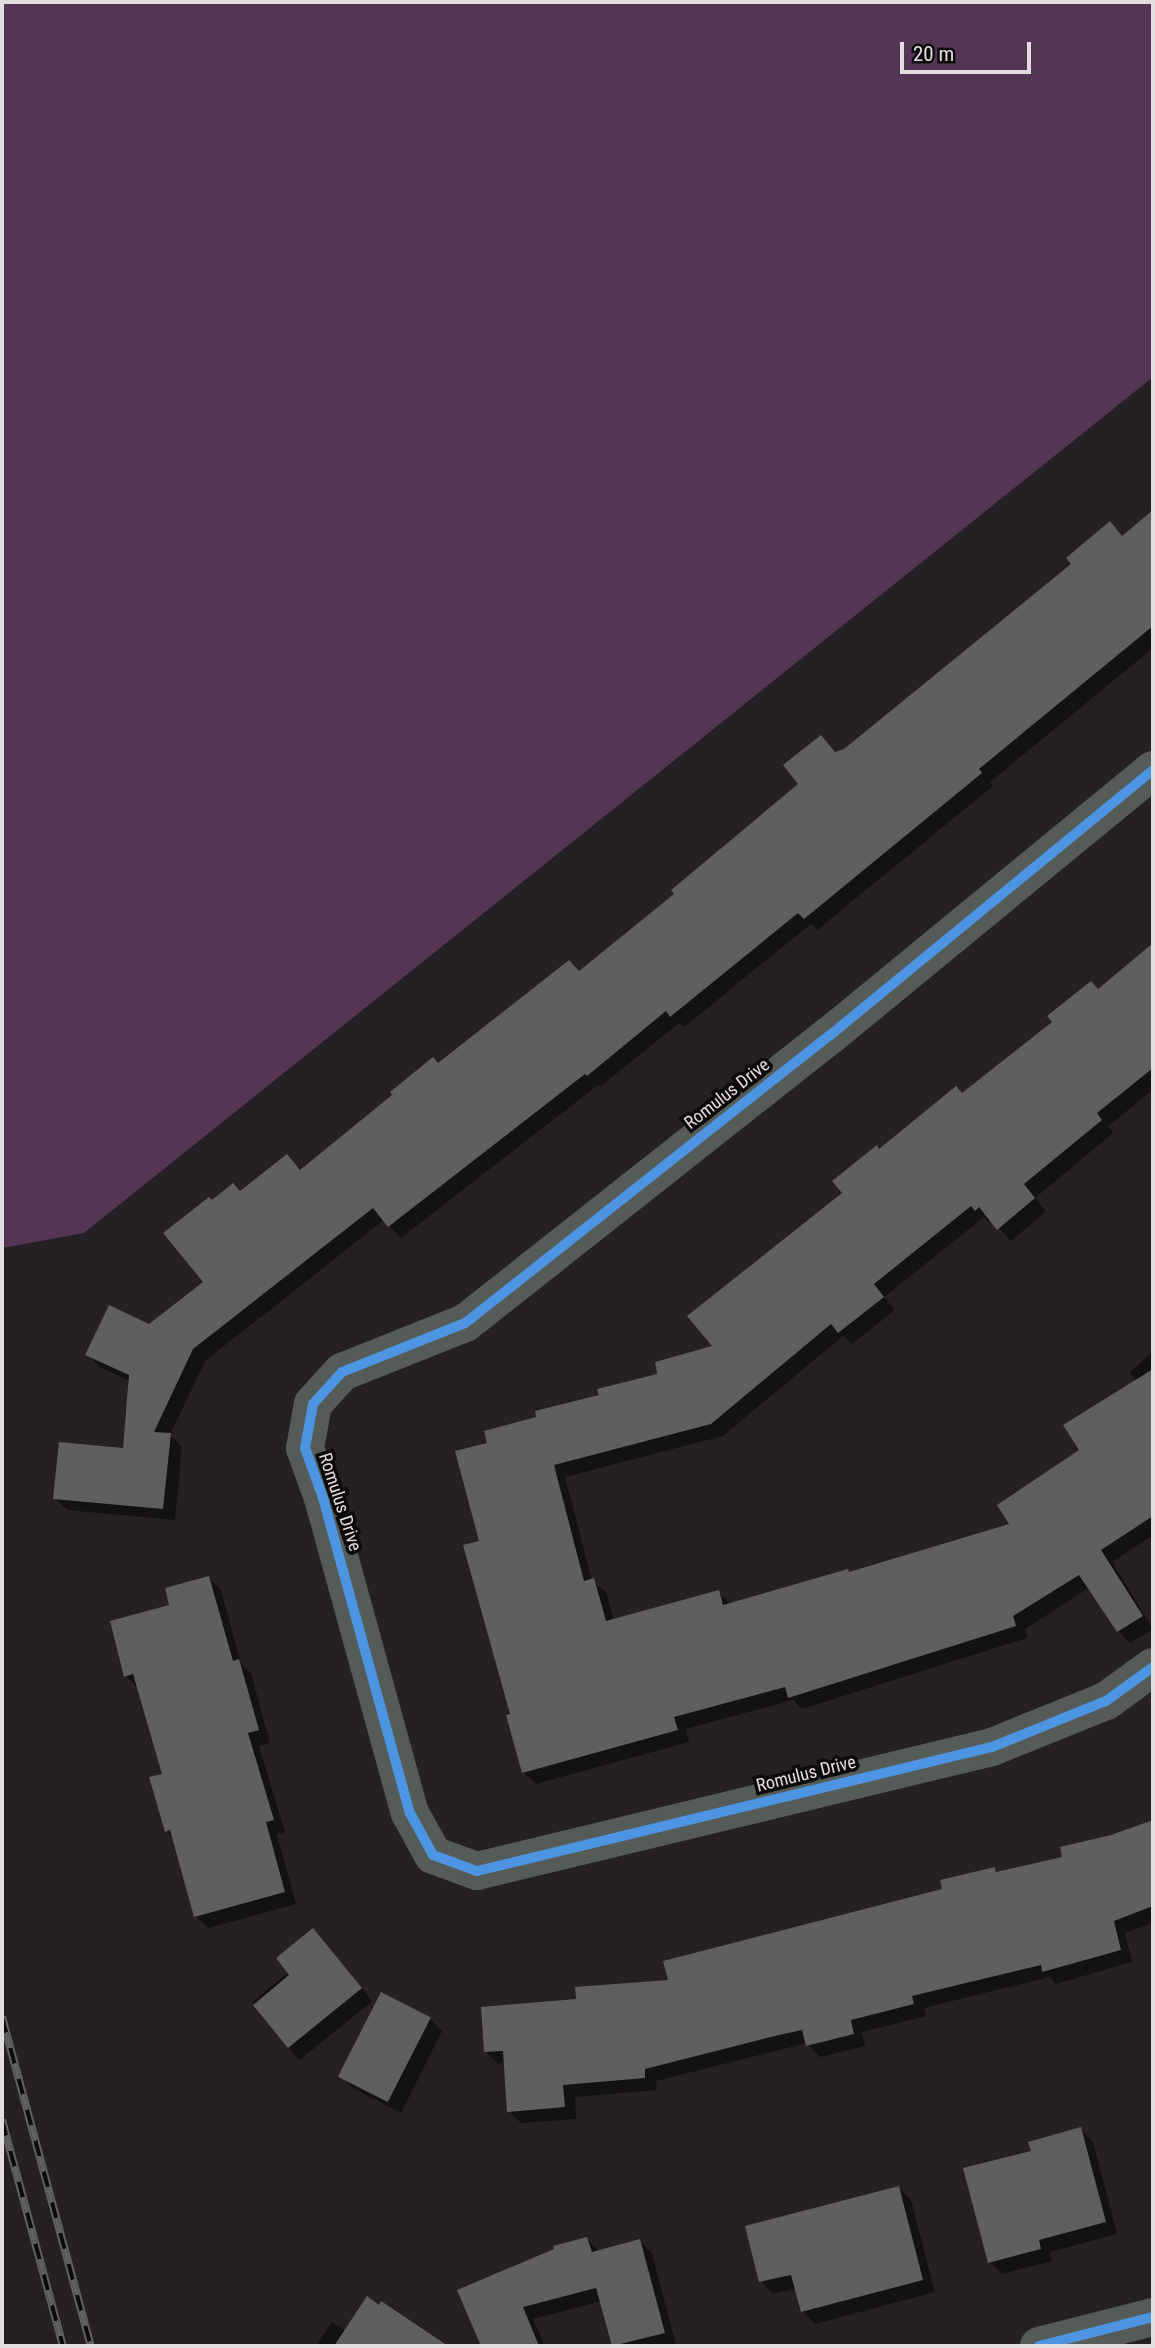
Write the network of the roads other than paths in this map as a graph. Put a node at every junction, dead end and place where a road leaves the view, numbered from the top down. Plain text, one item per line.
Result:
1 (1153, 769) edge
2 (1153, 1667) edge
3 (1153, 2316) edge
4 (1039, 2346) edge

1 - 2 street, Romulus Drive
3 - 4 street

